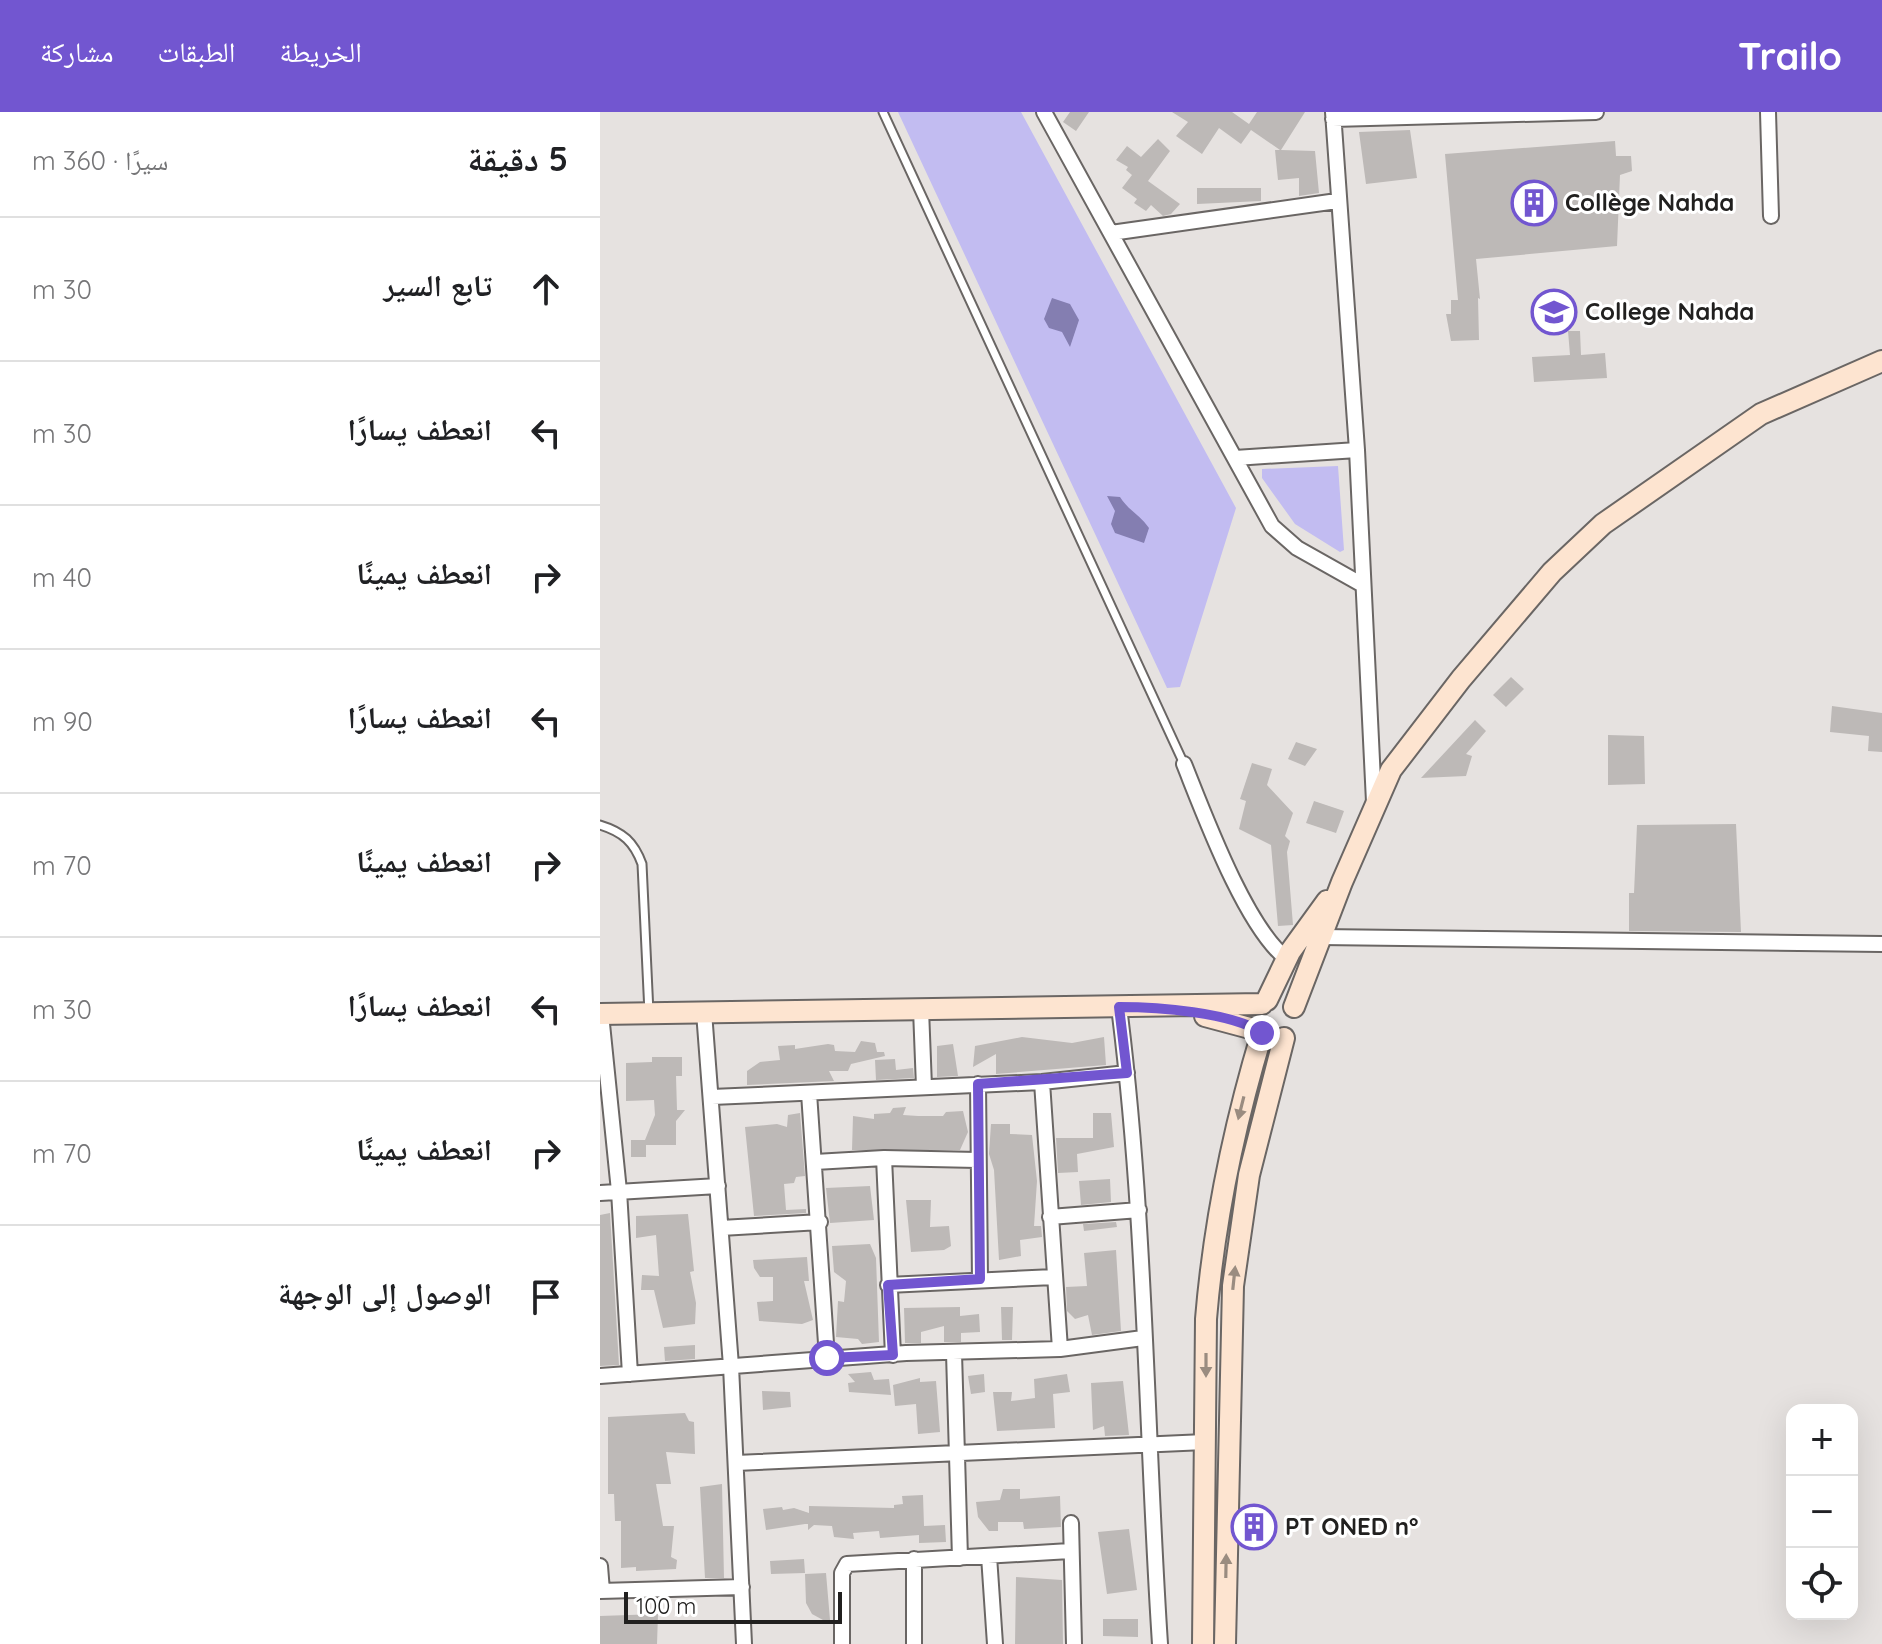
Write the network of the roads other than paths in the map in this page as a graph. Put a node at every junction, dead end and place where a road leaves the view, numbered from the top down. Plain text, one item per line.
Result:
1 (883, 112) edge
2 (1044, 112) edge
3 (1596, 112) edge
4 (1768, 112) edge
5 (1333, 116) edge
6 (1337, 201) junction
7 (1771, 216) dead end
8 (1111, 233) junction
9 (1882, 361) edge
10 (1357, 450) junction
11 (1235, 458) junction
12 (1361, 584) junction
13 (1184, 764) joint
14 (1375, 803) junction
15 (600, 825) edge
16 (1342, 882) junction
17 (1320, 937) junction
18 (1882, 944) edge
19 (1287, 959) junction
20 (1264, 1002) junction
21 (1119, 1007) junction
22 (1149, 1007) junction
23 (1294, 1007) junction
24 (921, 1009) junction
25 (704, 1012) junction
26 (649, 1013) junction
27 (601, 1014) edge
28 (1261, 1032) junction
29 (1284, 1038) junction
30 (1127, 1073) junction
31 (1042, 1082) junction
32 (978, 1084) junction
33 (924, 1087) junction
34 (809, 1093) junction
35 (712, 1097) junction
36 (884, 1158) junction
37 (977, 1160) junction
38 (815, 1162) junction
39 (718, 1186) junction
40 (619, 1191) junction
41 (600, 1193) edge
42 (1139, 1210) junction
43 (1050, 1217) junction
44 (820, 1222) junction
45 (721, 1228) junction
46 (1054, 1277) junction
47 (980, 1279) junction
48 (888, 1285) junction
49 (1143, 1338) junction
50 (1060, 1349) junction
51 (954, 1353) junction
52 (893, 1355) junction
53 (827, 1358) junction
54 (731, 1366) junction
55 (630, 1374) junction
56 (600, 1376) edge
57 (1205, 1442) junction
58 (1147, 1444) junction
59 (959, 1453) junction
60 (736, 1463) junction
61 (1071, 1523) dead end
62 (1070, 1551) junction
63 (989, 1556) junction
64 (960, 1558) junction
65 (914, 1559) junction
66 (600, 1566) edge
67 (742, 1587) junction
68 (601, 1591) edge
69 (744, 1644) edge
70 (842, 1644) edge
71 (914, 1644) edge
72 (995, 1644) edge
73 (1074, 1644) edge
74 (1160, 1644) edge
75 (1203, 1644) edge
76 (1225, 1644) edge

1 - 13 lane
2 - 8 street
3 - 5 street
4 - 7 street
5 - 6 street
6 - 8 street
6 - 10 street
8 - 11 street
9 - 14 main road
10 - 11 street
10 - 12 street
11 - 12 street
12 - 14 street
13 - 19 street
14 - 16 main road
15 - 26 lane
16 - 17 main road
16 - 19 main road
17 - 18 street
17 - 23 main road
19 - 20 main road
20 - 22 main road
20 - 23 main road
20 - 28 main road
21 - 22 main road
21 - 24 main road
21 - 30 street
22 - 28 main road
23 - 29 main road
24 - 25 main road
24 - 33 street
25 - 26 main road
25 - 35 street
26 - 27 main road
27 - 40 street
28 - 29 main road
28 -> 57 main road
76 -> 29 main road
30 - 31 street
30 - 42 street
31 - 32 street
31 - 43 street
32 - 33 street
32 - 37 street
33 - 34 street
34 - 35 street
34 - 38 street
35 - 39 street
36 - 37 street
36 - 38 street
36 - 48 street
37 - 47 street
38 - 44 street
39 - 40 street
39 - 45 street
40 - 41 street
40 - 55 street
42 - 43 street
42 - 49 street
43 - 46 street
44 - 45 street
44 - 53 street
45 - 54 street
46 - 47 street
46 - 50 street
47 - 48 street
48 - 52 street
49 - 50 street
49 - 58 street
50 - 51 street
51 - 52 street
51 - 59 street
52 - 53 street
53 - 54 street
54 - 55 street
54 - 60 street
55 - 56 street
57 - 58 street
57 - 75 main road
58 - 59 street
58 - 74 street
59 - 60 street
59 - 64 street
60 - 67 street
61 - 62 street
62 - 63 street
62 - 73 street
63 - 64 street
63 - 72 street
64 - 65 street
65 - 70 street
65 - 71 street
66 - 68 street
67 - 68 street
67 - 69 street

